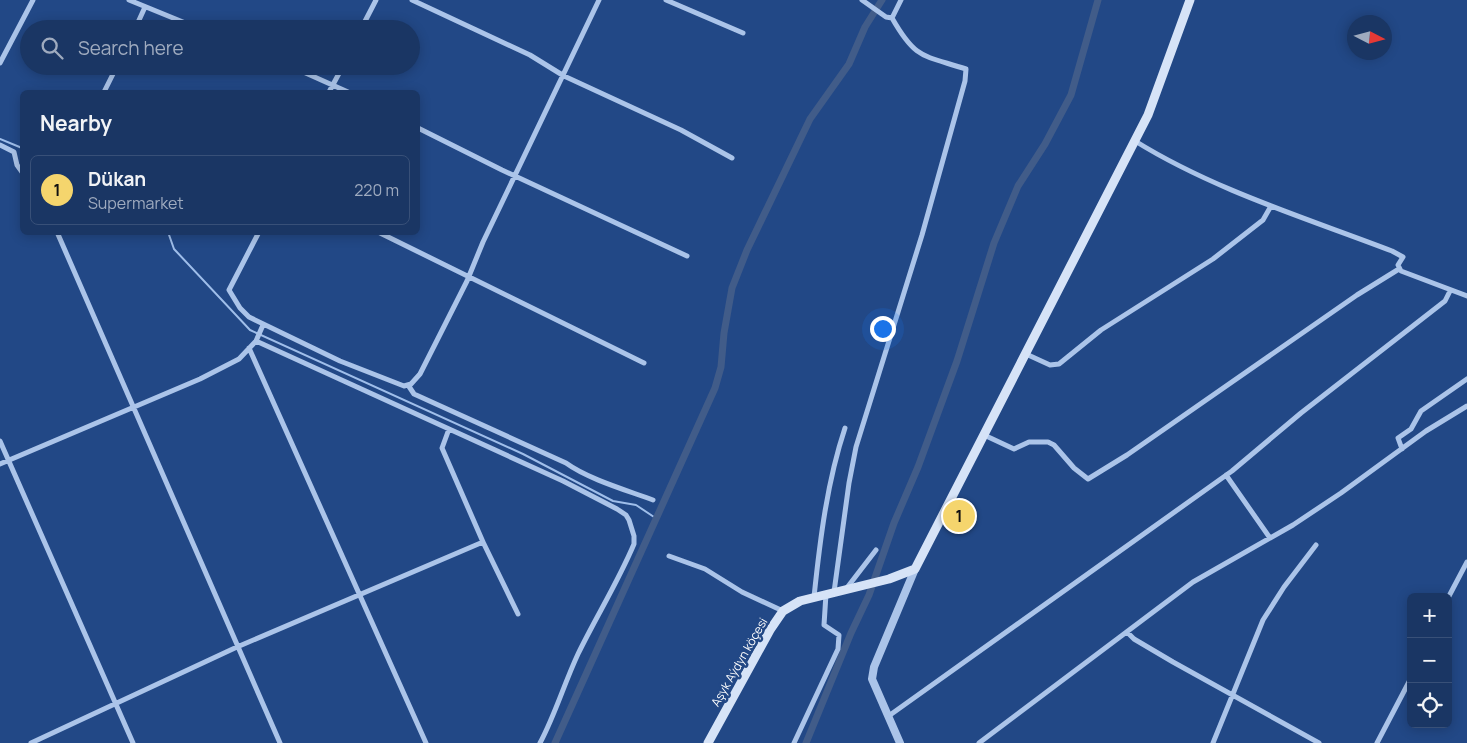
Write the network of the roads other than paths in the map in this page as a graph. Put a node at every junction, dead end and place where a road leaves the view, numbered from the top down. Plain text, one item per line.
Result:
1 (33, 0) edge
2 (130, 0) edge
3 (147, 0) edge
4 (376, 0) edge
5 (412, 0) edge
6 (599, 0) edge
7 (666, 0) edge
8 (862, 0) edge
9 (901, 0) edge
10 (1190, 0) edge
11 (145, 7) junction
12 (892, 18) junction
13 (23, 20) edge
14 (139, 20) edge
15 (178, 20) edge
16 (366, 20) edge
17 (20, 25) edge
18 (743, 33) dead end
19 (0, 64) edge
20 (112, 75) edge
21 (311, 75) edge
22 (339, 75) edge
23 (564, 76) junction
24 (334, 85) junction
25 (105, 90) edge
26 (331, 90) edge
27 (344, 90) edge
28 (420, 129) edge
29 (1135, 141) junction
30 (0, 145) edge
31 (732, 158) dead end
32 (20, 169) edge
33 (516, 175) junction
34 (1271, 206) junction
35 (57, 235) edge
36 (258, 235) edge
37 (384, 235) edge
38 (687, 256) dead end
39 (1399, 269) junction
40 (469, 276) junction
41 (1450, 291) junction
42 (1467, 296) edge
43 (262, 326) junction
44 (257, 340) junction
45 (249, 348) junction
46 (1026, 354) junction
47 (644, 363) dead end
48 (1467, 379) edge
49 (408, 385) junction
50 (1467, 406) edge
51 (134, 407) junction
52 (845, 428) dead end
53 (449, 429) junction
54 (984, 435) junction
55 (0, 441) edge
56 (1402, 449) junction
57 (8, 460) junction
58 (0, 464) edge
59 (1226, 476) junction
60 (653, 500) dead end
61 (1270, 538) junction
62 (483, 542) junction
63 (1316, 545) dead end
64 (876, 550) dead end
65 (669, 556) dead end
66 (1467, 562) edge
67 (915, 569) junction
68 (850, 589) junction
69 (830, 593) junction
70 (1451, 593) edge
71 (360, 594) junction
72 (814, 597) junction
73 (783, 611) junction
74 (518, 614) dead end
75 (1127, 632) junction
76 (237, 647) junction
77 (1408, 683) edge
78 (1232, 695) junction
79 (116, 704) junction
80 (890, 716) junction
81 (31, 743) edge
82 (133, 743) edge
83 (280, 743) edge
84 (426, 743) edge
85 (540, 743) edge
86 (708, 743) edge
87 (794, 743) edge
88 (900, 743) edge
89 (979, 743) edge
90 (1213, 743) edge
91 (1319, 743) edge
92 (1377, 743) edge

1 - 13 street
2 - 11 street
3 - 11 street
4 - 16 street
5 - 23 street
6 - 23 street
7 - 18 street
8 - 12 street
9 - 12 street
10 - 29 main road
11 - 14 street
11 - 15 street
12 - 69 street
17 - 19 street
20 - 25 street
21 - 24 street
22 - 24 street
23 - 31 street
23 - 33 street
24 - 26 street
24 - 27 street
28 - 33 street
29 - 34 street
29 - 46 main road
30 - 32 street
33 - 38 street
33 - 40 street
34 - 39 street
34 - 46 street
35 - 51 street
36 - 43 street
37 - 40 street
39 - 41 street
39 - 54 street
40 - 47 street
40 - 49 street
41 - 42 street
41 - 59 street
43 - 44 street
43 - 49 street
44 - 45 street
44 - 53 street
45 - 51 street
45 - 71 street
46 - 54 main road
48 - 56 street
49 - 60 street
50 - 56 street
51 - 57 street
51 - 76 street
52 - 72 street
53 - 62 street
53 - 85 street
54 - 67 main road
55 - 57 street
56 - 61 street
57 - 58 street
57 - 79 street
59 - 61 street
59 - 80 street
61 - 75 street
62 - 71 street
62 - 74 street
63 - 78 street
64 - 68 street
65 - 73 street
66 - 70 street
67 - 68 main road, Aşyk Aýdyn köçesi
67 - 80 street
68 - 69 main road, Aşyk Aýdyn köçesi
69 - 72 main road, Aşyk Aýdyn köçesi
69 - 87 street
71 - 76 street
71 - 84 street
72 - 73 main road, Aşyk Aýdyn köçesi
73 - 86 main road, Aşyk Aýdyn köçesi
75 - 78 street
75 - 89 street
76 - 79 street
76 - 83 street
77 - 92 street
78 - 90 street
78 - 91 street
79 - 81 street
79 - 82 street
80 - 88 street

